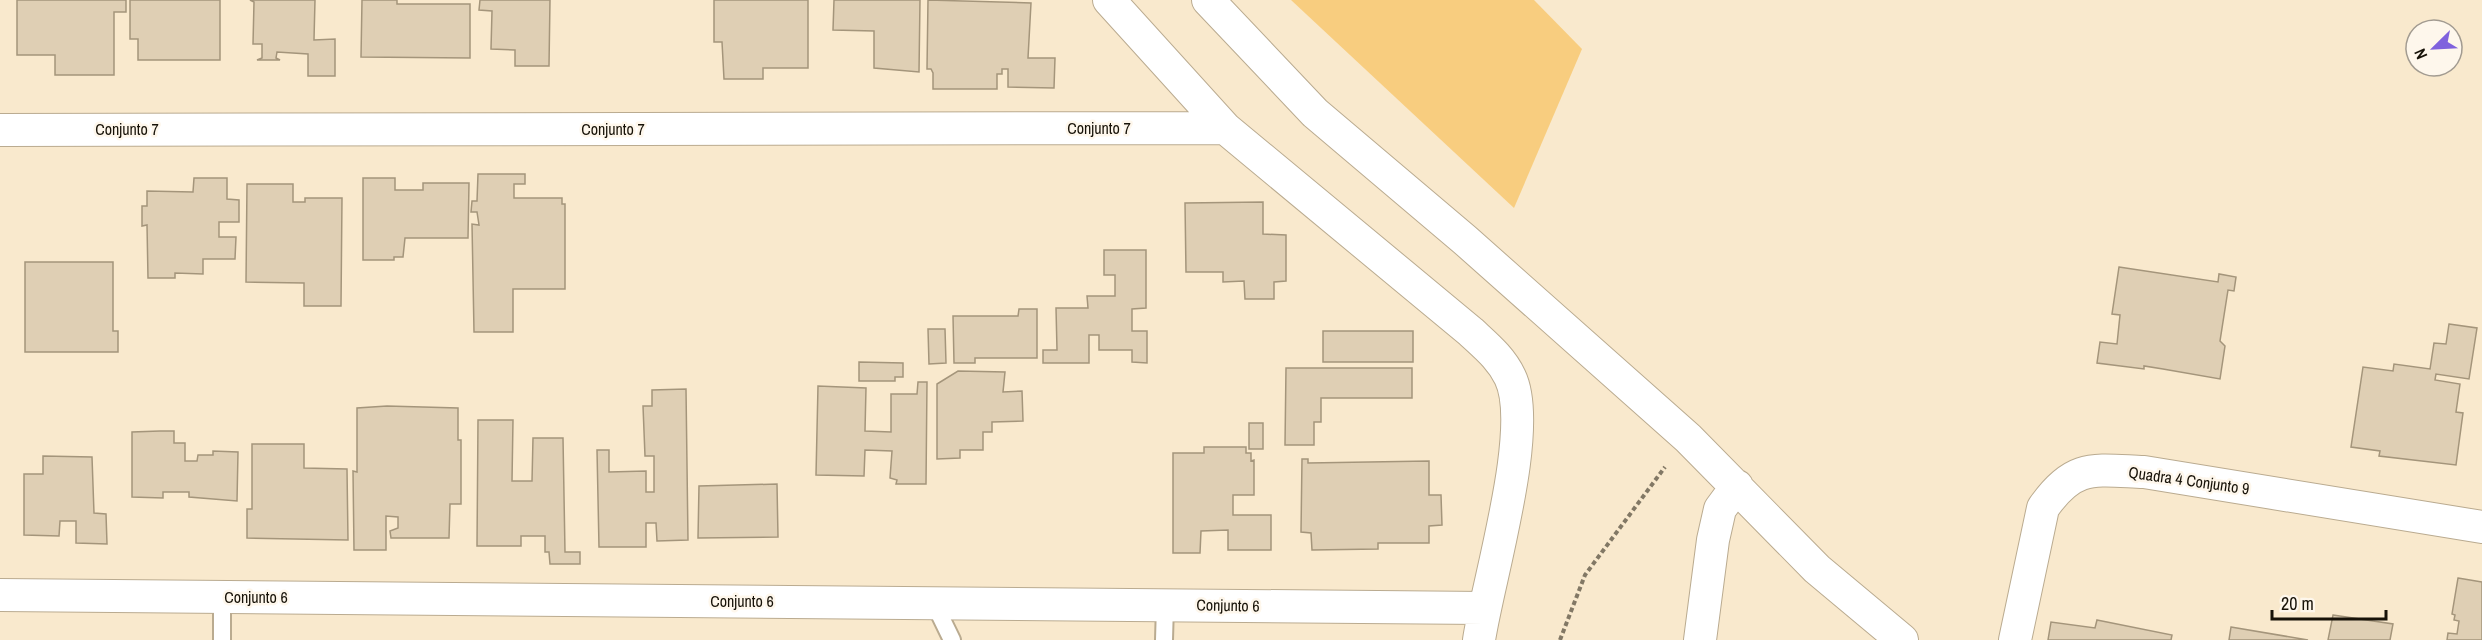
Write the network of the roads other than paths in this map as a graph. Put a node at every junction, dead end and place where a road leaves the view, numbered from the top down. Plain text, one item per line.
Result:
1 (1109, 0) edge
2 (1208, 0) edge
3 (1225, 128) junction
4 (0, 130) edge
5 (1737, 486) junction
6 (2482, 527) edge
7 (0, 595) edge
8 (222, 597) junction
9 (934, 603) junction
10 (1165, 605) junction
11 (1484, 608) junction
12 (222, 640) edge
13 (952, 640) edge
14 (1164, 640) edge
15 (1479, 640) edge
16 (1700, 640) edge
17 (1902, 640) edge
18 (2015, 640) edge

1 - 3 street
2 - 5 street
3 - 4 street, Conjunto 7
3 - 11 street
5 - 16 street
5 - 17 street
6 - 18 street, Quadra 4 Conjunto 9
7 - 8 street, Conjunto 6
8 - 9 street, Conjunto 6
8 - 12 lane
9 - 10 street, Conjunto 6
9 - 13 lane
10 - 11 street, Conjunto 6
10 - 14 lane
11 - 15 street

